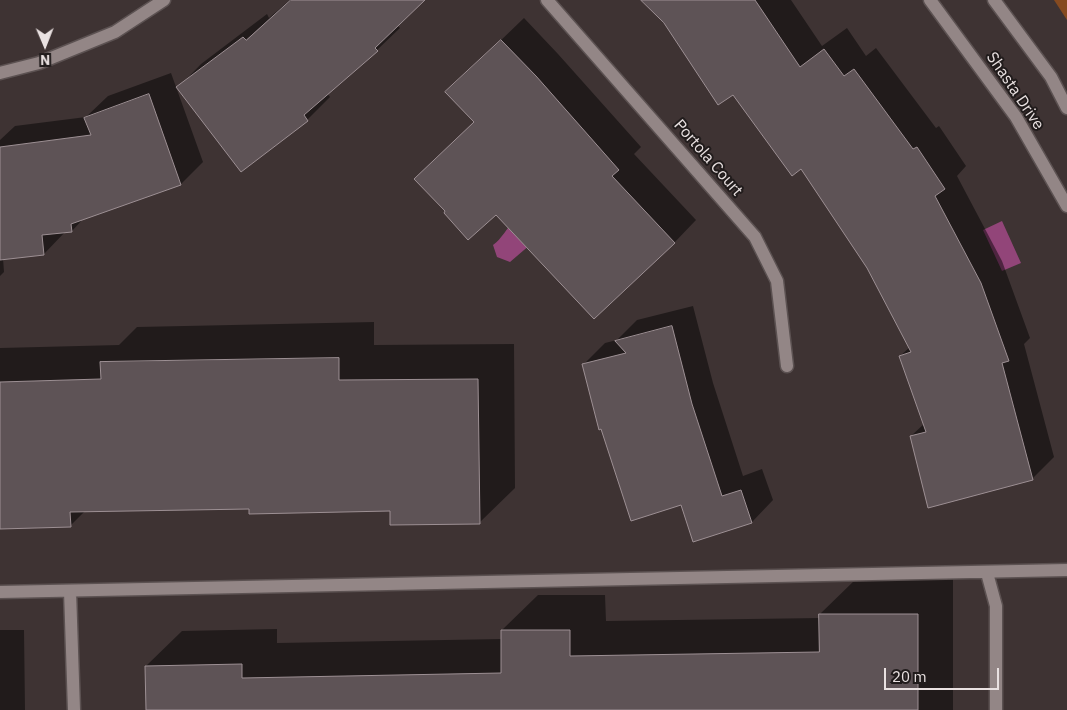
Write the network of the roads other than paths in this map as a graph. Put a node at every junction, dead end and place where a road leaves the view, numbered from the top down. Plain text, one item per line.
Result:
1 (164, 0) edge
2 (546, 0) edge
3 (930, 0) edge
4 (994, 0) edge
5 (0, 73) edge
6 (1067, 108) edge
7 (1067, 206) edge
8 (787, 366) dead end
9 (1067, 570) edge
10 (988, 573) junction
11 (70, 591) junction
12 (0, 592) edge
13 (74, 710) edge
14 (996, 710) edge

1 - 5 street
2 - 8 street, Portola Court
3 - 7 street, Shasta Drive
4 - 6 street, Shasta Drive
9 - 10 street
10 - 11 street
10 - 14 street
11 - 12 street
11 - 13 street

